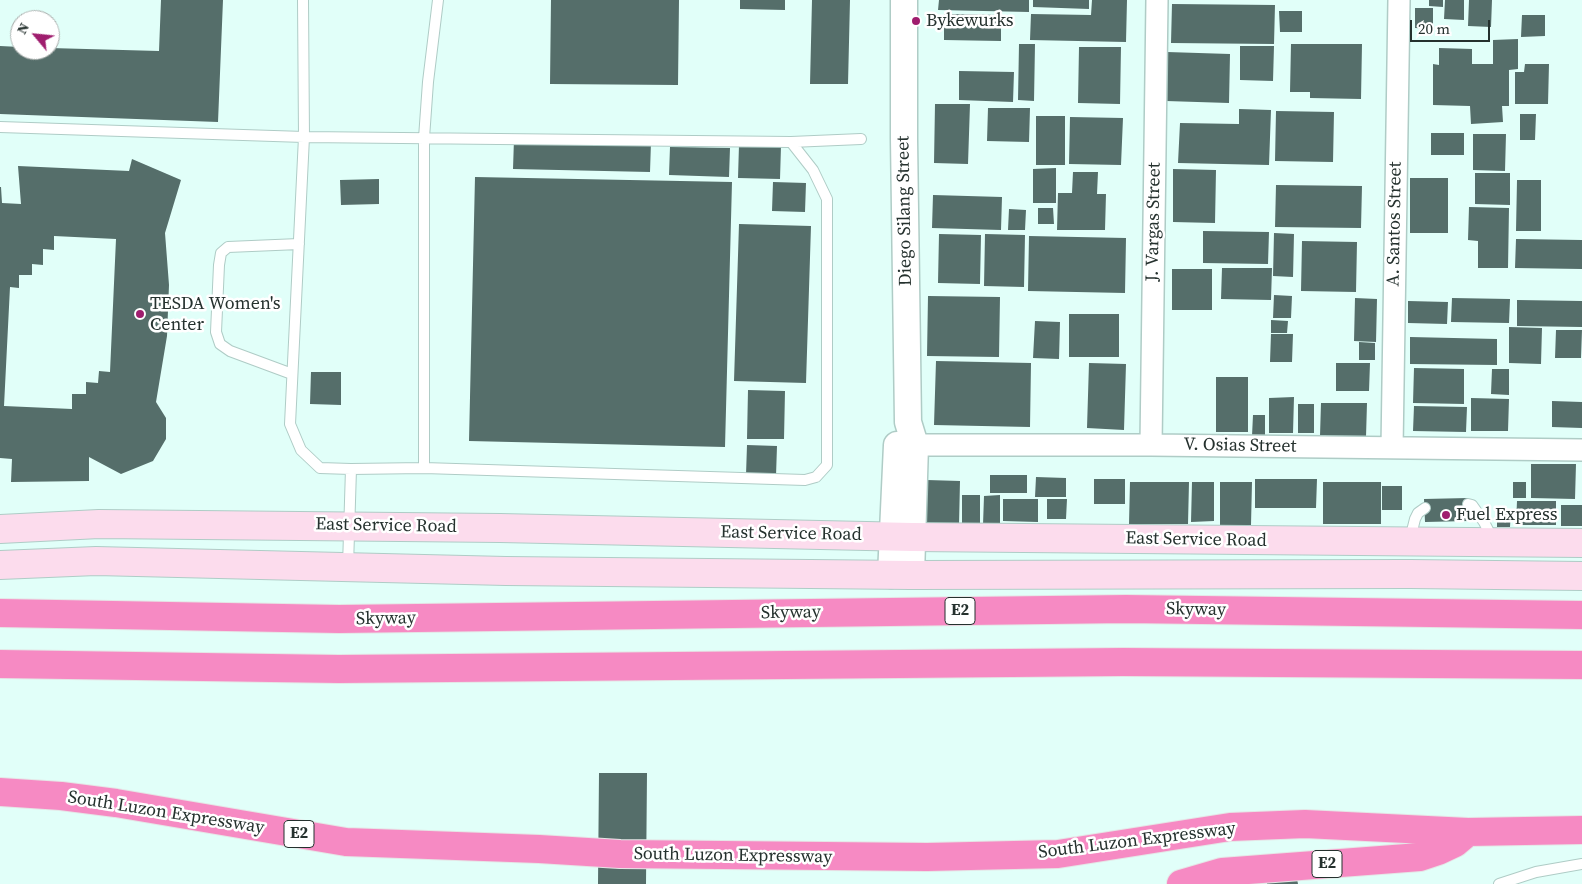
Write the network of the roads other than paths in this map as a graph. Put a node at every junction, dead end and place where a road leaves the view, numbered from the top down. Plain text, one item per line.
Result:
1 (303, 0) edge
2 (438, 0) edge
3 (904, 0) edge
4 (1157, 0) edge
5 (1398, 0) edge
6 (0, 127) edge
7 (304, 137) junction
8 (424, 138) junction
9 (861, 139) dead end
10 (791, 142) junction
11 (299, 244) junction
12 (292, 374) junction
13 (907, 437) junction
14 (1151, 445) junction
15 (1392, 448) junction
16 (1582, 450) edge
17 (424, 468) junction
18 (351, 469) junction
19 (1468, 504) dead end
20 (1425, 508) dead end
21 (349, 526) junction
22 (0, 529) edge
23 (902, 537) junction
24 (1410, 542) junction
25 (1492, 542) junction
26 (1582, 543) edge
27 (0, 565) edge
28 (348, 567) junction
29 (1410, 574) junction
30 (901, 575) junction
31 (1582, 576) edge
32 (0, 613) edge
33 (1582, 615) edge
34 (0, 664) edge
35 (1582, 665) edge
36 (0, 792) edge
37 (1582, 830) edge
38 (1468, 832) junction
39 (1582, 864) edge
40 (1181, 884) edge
41 (1500, 884) edge

1 - 7 lane
2 - 8 lane
3 - 13 street, Diego Silang Street
4 - 14 street, J. Vargas Street
5 - 15 street, A. Santos Street
6 - 7 lane
7 - 8 lane
7 - 11 lane
8 - 10 lane
8 - 17 lane
9 - 10 lane
10 - 17 lane
11 - 12 lane
11 - 12 lane
12 - 18 lane
13 - 14 street, V. Osias Street
13 - 23 street, Diego Silang Street
14 - 15 street, V. Osias Street
15 - 16 street, V. Osias Street
17 - 18 lane
18 - 21 lane
19 - 25 lane
20 - 24 lane
21 - 22 main road, East Service Road
21 - 23 main road, East Service Road
21 - 28 lane
23 - 24 main road, East Service Road
23 - 30 street, Diego Silang Street
24 - 25 main road, East Service Road
24 - 29 main road
25 - 26 main road, East Service Road
27 - 28 main road, East Service Road
28 - 30 main road, East Service Road
29 - 30 main road, East Service Road
29 - 31 main road, East Service Road
32 - 33 highway, Skyway / E2
34 - 35 highway
36 - 38 highway, South Luzon Expressway / E2
37 - 38 highway, South Luzon Expressway / E2
38 - 40 highway, E2
39 - 41 lane

